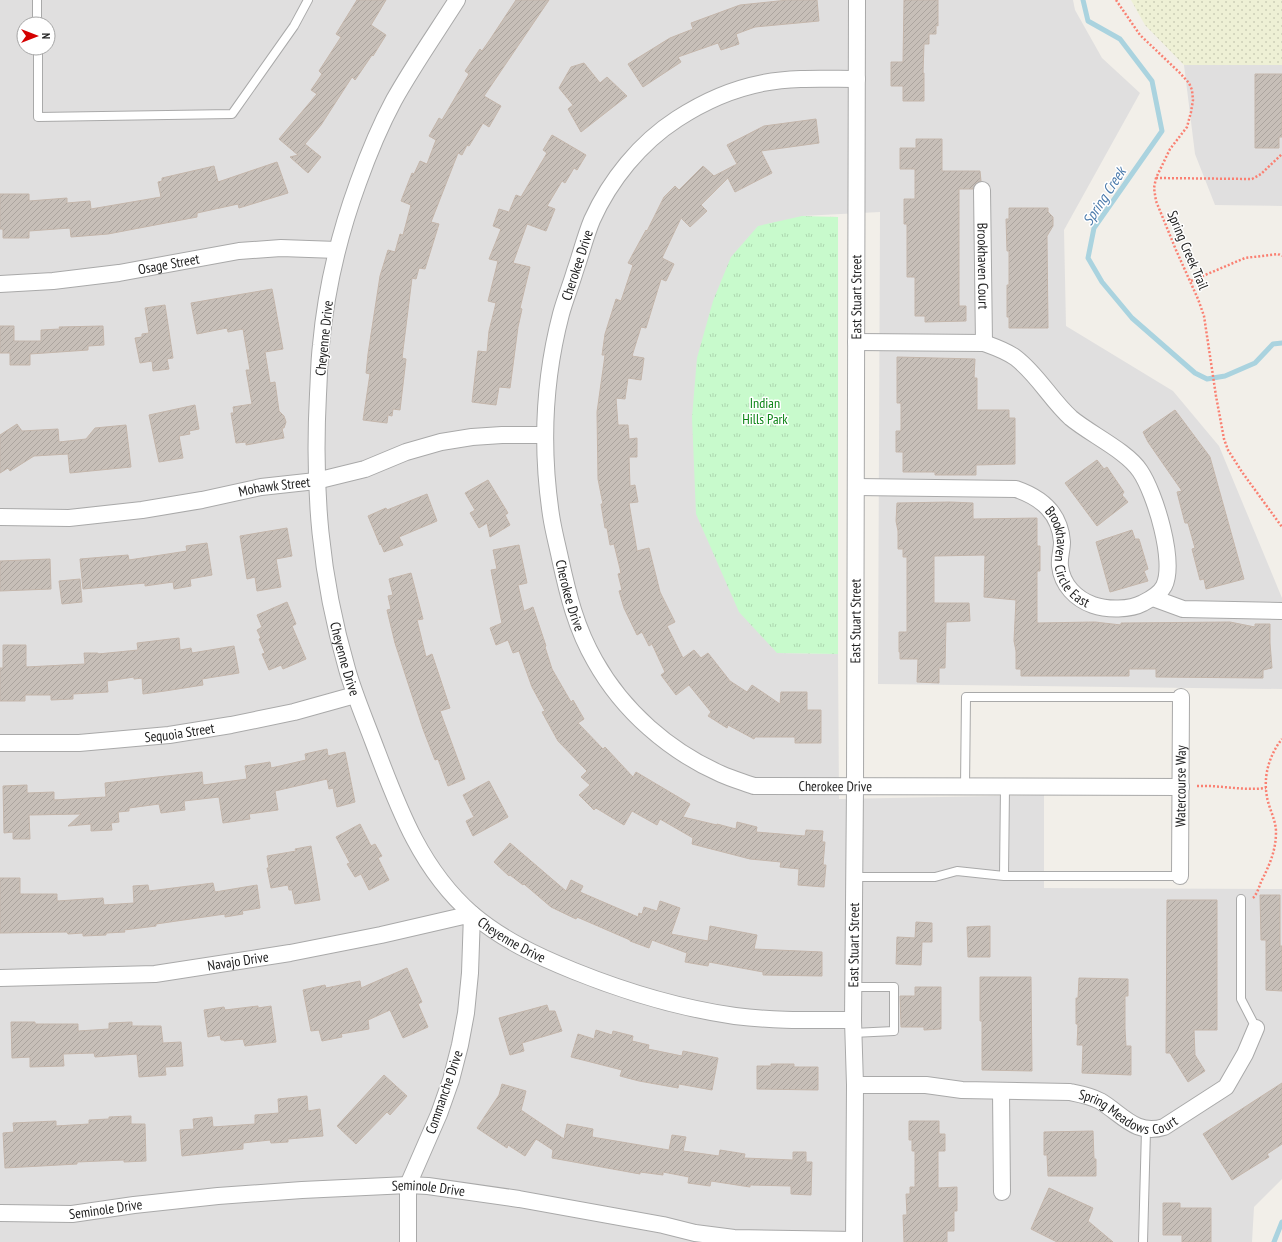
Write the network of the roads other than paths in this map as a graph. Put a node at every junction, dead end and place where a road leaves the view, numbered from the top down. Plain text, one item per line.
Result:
1 (37, 0) edge
2 (308, 0) edge
3 (457, 0) edge
4 (857, 0) edge
5 (38, 16) edge
6 (38, 56) edge
7 (857, 78) junction
8 (982, 190) dead end
9 (337, 250) junction
10 (0, 284) edge
11 (856, 342) junction
12 (984, 343) junction
13 (545, 435) junction
14 (316, 481) junction
15 (856, 487) junction
16 (0, 517) edge
17 (1153, 598) junction
18 (1282, 611) edge
19 (355, 695) junction
20 (1181, 697) joint
21 (0, 743) edge
22 (855, 786) junction
23 (965, 787) junction
24 (1005, 787) junction
25 (1181, 787) junction
26 (1004, 876) junction
27 (1180, 876) joint
28 (854, 877) junction
29 (1241, 899) road end
30 (472, 914) junction
31 (0, 978) edge
32 (853, 987) junction
33 (853, 1027) junction
34 (1256, 1028) joint
35 (855, 1085) junction
36 (1001, 1091) junction
37 (1146, 1130) junction
38 (408, 1184) junction
39 (1002, 1192) dead end
40 (0, 1213) edge
41 (854, 1241) edge
42 (408, 1242) edge
43 (1143, 1242) edge

1 - 5 lane
2 - 6 lane
3 - 9 street, Cheyenne Drive
4 - 7 street, East Stuart Street
7 - 11 street, East Stuart Street
7 - 13 street, Cherokee Drive
8 - 12 street, Brookhaven Court
9 - 10 street, Osage Street
9 - 14 street, Cheyenne Drive
11 - 12 street
11 - 15 street, East Stuart Street
12 - 17 street
13 - 14 street, Mohawk Street
13 - 22 street, Cherokee Drive
14 - 16 street, Mohawk Street
14 - 19 street, Cheyenne Drive
15 - 17 street, Brookhaven Circle East
15 - 22 street, East Stuart Street
17 - 18 street
19 - 21 street, Sequoia Street
19 - 30 street, Cheyenne Drive
20 - 23 lane
20 - 25 street, Watercourse Way
22 - 23 street, Cherokee Drive
22 - 28 street, East Stuart Street
23 - 24 street, Cherokee Drive
24 - 25 street, Cherokee Drive
24 - 26 lane
25 - 27 street, Watercourse Way
26 - 27 lane
26 - 28 lane
28 - 32 street, East Stuart Street
29 - 34 lane
30 - 31 street, Navajo Drive
30 - 33 street, Cheyenne Drive
30 - 38 street, Commanche Drive
32 - 33 street, East Stuart Street
32 - 33 lane
33 - 35 street, East Stuart Street
34 - 37 street, Spring Meadows Court
35 - 36 street, Spring Meadows Court
35 - 41 street, East Stuart Street
36 - 37 street, Spring Meadows Court
36 - 39 street
37 - 43 lane
38 - 40 street, Seminole Drive
38 - 41 street, Seminole Drive
38 - 42 street, Commanche Drive

